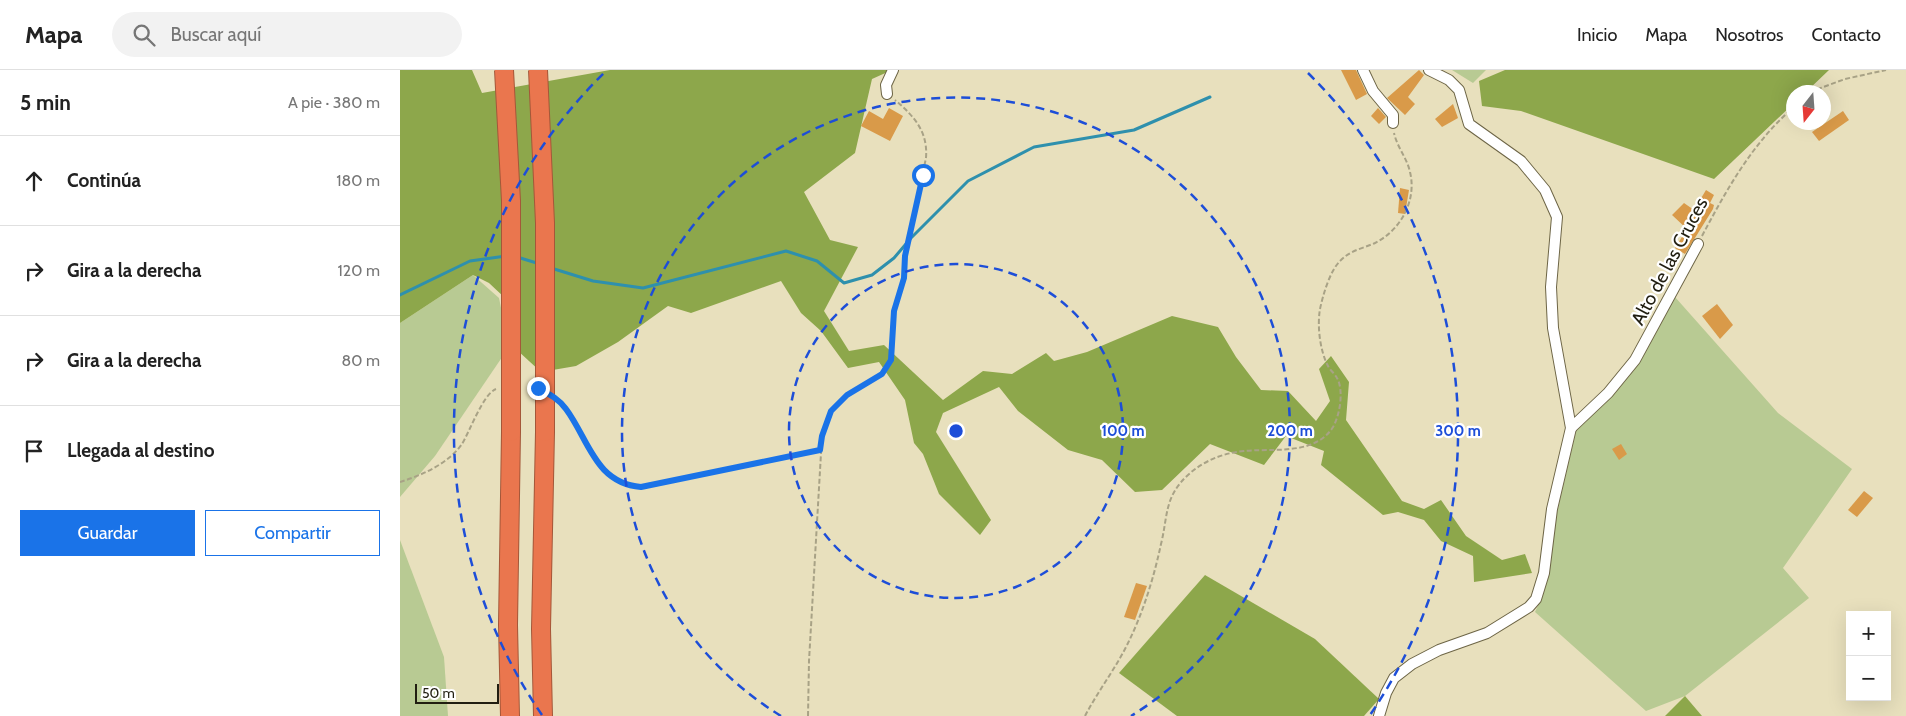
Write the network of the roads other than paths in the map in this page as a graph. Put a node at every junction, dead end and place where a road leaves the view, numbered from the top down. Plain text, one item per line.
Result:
1 (504, 70) edge
2 (538, 70) edge
3 (893, 70) edge
4 (1363, 70) edge
5 (1429, 70) edge
6 (887, 94) road end
7 (1393, 123) road end
8 (1698, 244) road end
9 (1571, 428) junction
10 (510, 716) edge
11 (543, 716) edge
12 (1379, 716) edge

1 - 10 highway, bridge
2 - 11 highway, bridge
3 - 6 street
4 - 7 street
5 - 9 street
8 - 9 street, Alto de las Cruces
9 - 12 street

